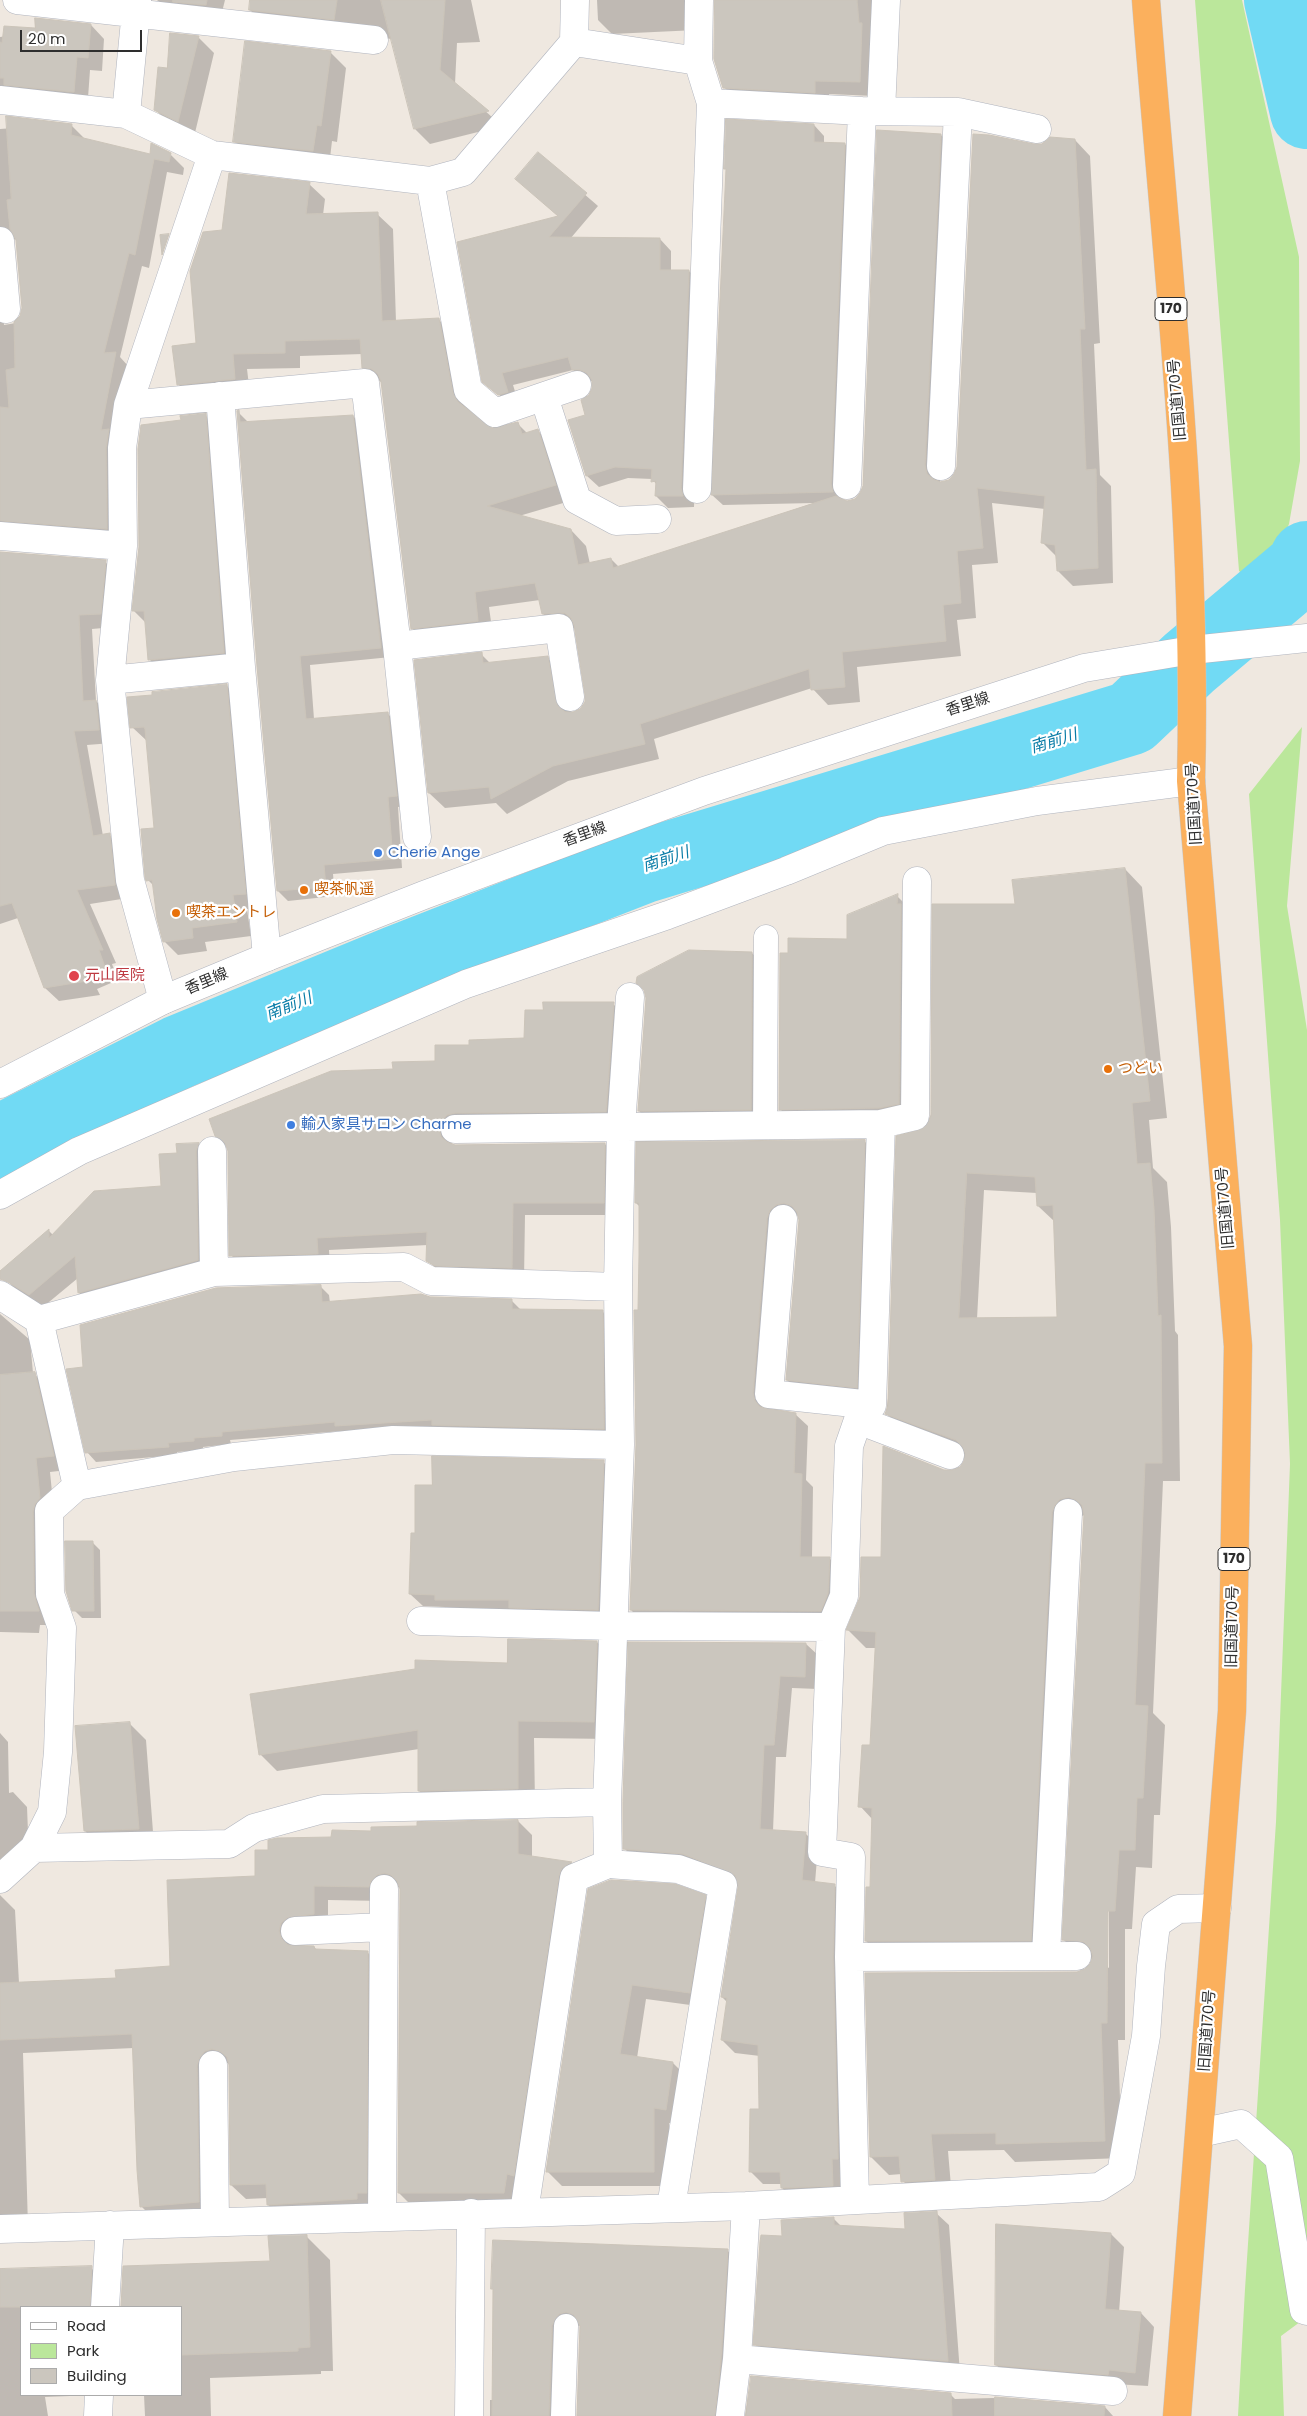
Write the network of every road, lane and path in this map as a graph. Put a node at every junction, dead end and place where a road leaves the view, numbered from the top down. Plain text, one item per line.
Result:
1 (18, 0) edge
2 (575, 0) edge
3 (699, 0) edge
4 (886, 0) edge
5 (1146, 0) edge
6 (137, 7) edge
7 (374, 40) dead end
8 (574, 42) junction
9 (698, 61) junction
10 (0, 100) edge
11 (711, 103) junction
12 (871, 111) junction
13 (958, 112) junction
14 (126, 114) junction
15 (1037, 129) dead end
16 (212, 155) junction
17 (430, 181) junction
18 (1, 255) edge
19 (6, 309) dead end
20 (577, 385) dead end
21 (220, 396) junction
22 (544, 396) junction
23 (128, 405) junction
24 (941, 466) dead end
25 (848, 485) dead end
26 (697, 489) dead end
27 (657, 519) dead end
28 (0, 536) edge
29 (123, 546) junction
30 (1307, 638) edge
31 (397, 646) junction
32 (1192, 650) junction
33 (241, 667) junction
34 (110, 680) junction
35 (570, 697) dead end
36 (1191, 781) junction
37 (417, 837) dead end
38 (917, 881) dead end
39 (766, 937) dead end
40 (267, 957) junction
41 (630, 997) dead end
42 (163, 1000) junction
43 (0, 1084) edge
44 (881, 1124) junction
45 (765, 1125) junction
46 (621, 1126) junction
47 (455, 1129) dead end
48 (212, 1151) dead end
49 (0, 1195) edge
50 (783, 1219) dead end
51 (214, 1272) junction
52 (618, 1287) junction
53 (0, 1295) edge
54 (39, 1320) junction
55 (865, 1412) junction
56 (620, 1445) junction
57 (950, 1455) dead end
58 (77, 1486) junction
59 (1068, 1513) dead end
60 (421, 1621) dead end
61 (614, 1626) junction
62 (831, 1627) junction
63 (607, 1802) junction
64 (34, 1848) junction
65 (608, 1864) junction
66 (0, 1878) edge
67 (384, 1889) dead end
68 (1217, 1908) junction
69 (383, 1927) junction
70 (295, 1930) dead end
71 (1046, 1954) junction
72 (1078, 1956) dead end
73 (849, 1957) junction
74 (213, 2065) dead end
75 (1200, 2132) junction
76 (855, 2199) junction
77 (746, 2206) junction
78 (671, 2207) junction
79 (524, 2212) junction
80 (471, 2213) junction
81 (382, 2216) junction
82 (215, 2221) junction
83 (110, 2225) junction
84 (0, 2229) edge
85 (105, 2306) edge
86 (1307, 2311) edge
87 (566, 2326) dead end
88 (736, 2359) junction
89 (1113, 2391) dead end
90 (99, 2396) edge
91 (98, 2416) edge
92 (469, 2416) edge
93 (563, 2416) edge
94 (730, 2416) edge
95 (1177, 2416) edge

1 - 6 street
2 - 8 street
3 - 9 street
4 - 12 street
5 - 32 highway, 旧国道170号 / 170
6 - 7 street
6 - 14 street
8 - 9 street
8 - 17 street
9 - 11 street
10 - 14 street
11 - 12 street
11 - 26 street
12 - 13 street
12 - 25 street
13 - 15 street
13 - 24 street
14 - 16 street
16 - 17 street
16 - 23 street
17 - 22 street
18 - 19 street
20 - 22 street
21 - 23 street
21 - 31 street
21 - 33 street
22 - 27 street
23 - 29 street
28 - 29 street
29 - 34 street
30 - 32 street, 香里線
31 - 35 street
31 - 37 street
32 - 36 highway, 旧国道170号 / 170
32 - 40 street, 香里線
33 - 34 street
33 - 40 street
34 - 42 street
36 - 49 street
36 - 68 highway, 旧国道170号 / 170
38 - 44 street
39 - 45 lane
40 - 42 street, 香里線
41 - 46 street
42 - 43 street, 香里線
44 - 45 street
44 - 55 street
45 - 46 street
46 - 47 street
46 - 52 street
48 - 51 street
50 - 55 street
51 - 52 street
51 - 54 street
52 - 56 street
53 - 54 street
54 - 58 street
55 - 57 street
55 - 62 street
56 - 58 street
56 - 61 street
58 - 64 street
59 - 71 street
60 - 61 street
61 - 62 street
61 - 63 street
62 - 73 street
63 - 64 street
63 - 65 street
64 - 66 street
65 - 78 street
65 - 79 street
67 - 69 street
68 - 75 highway, 旧国道170号 / 170
68 - 76 street
69 - 70 street
69 - 81 street
71 - 72 street
71 - 73 street
73 - 76 street
74 - 82 street
75 - 86 street
75 - 95 highway, 旧国道170号 / 170
76 - 77 street
77 - 78 street
77 - 88 street
78 - 79 street
79 - 80 street
80 - 81 street
80 - 92 street
81 - 82 street
82 - 83 street
83 - 84 street
83 - 85 street
87 - 93 lane
88 - 89 street
88 - 94 street
90 - 91 street

